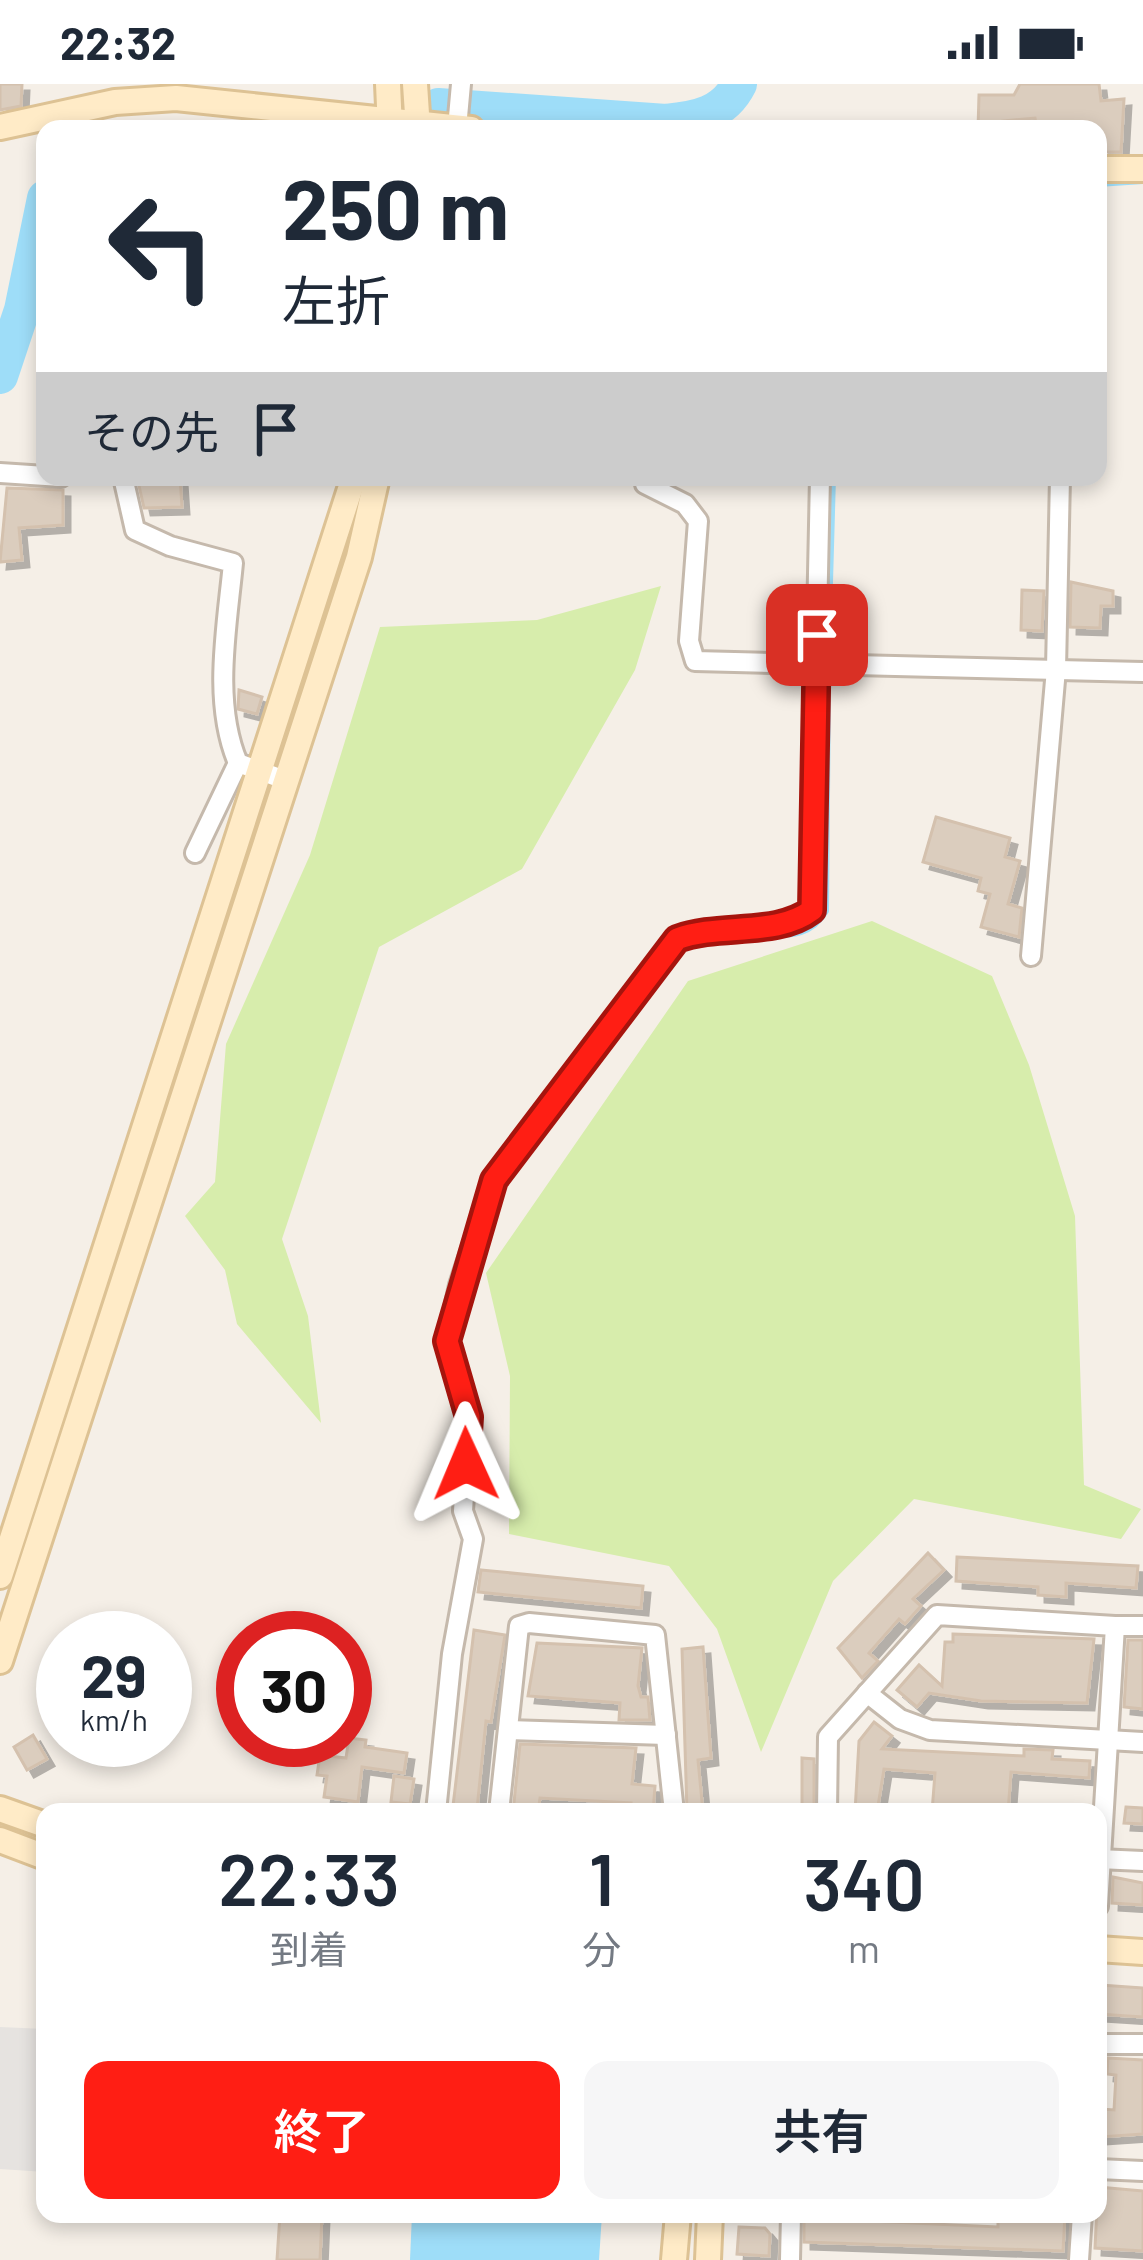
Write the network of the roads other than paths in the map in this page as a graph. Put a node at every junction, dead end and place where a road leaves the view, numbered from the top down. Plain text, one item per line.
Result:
1 (388, 84) edge
2 (415, 84) edge
3 (460, 88) edge
4 (88, 96) edge
5 (293, 120) edge
6 (390, 120) edge
7 (418, 120) edge
8 (462, 120) edge
9 (0, 127) edge
10 (1143, 169) edge
11 (1107, 170) edge
12 (0, 473) edge
13 (36, 475) edge
14 (125, 486) edge
15 (352, 486) edge
16 (375, 486) edge
17 (649, 486) edge
18 (820, 486) edge
19 (1060, 486) edge
20 (817, 662) junction
21 (1056, 669) junction
22 (1143, 672) edge
23 (238, 763) junction
24 (274, 776) junction
25 (195, 853) dead end
26 (1030, 956) dead end
27 (0, 1576) edge
28 (1114, 1626) junction
29 (1143, 1626) edge
30 (0, 1661) edge
31 (867, 1693) junction
32 (508, 1730) junction
33 (666, 1735) junction
34 (1107, 1742) junction
35 (1143, 1742) edge
36 (437, 1803) edge
37 (501, 1803) edge
38 (673, 1803) edge
39 (827, 1803) edge
40 (1103, 1803) edge
41 (0, 1809) edge
42 (36, 1822) edge
43 (0, 1840) edge
44 (36, 1854) edge
45 (1107, 1859) edge
46 (1143, 1861) edge
47 (1107, 1950) edge
48 (1143, 1952) edge
49 (1107, 2044) edge
50 (1143, 2044) edge
51 (1107, 2169) edge
52 (1143, 2171) edge
53 (677, 2223) edge
54 (710, 2223) edge
55 (791, 2223) edge
56 (1081, 2223) edge
57 (674, 2260) edge
58 (708, 2260) edge
59 (790, 2260) edge
60 (1079, 2260) edge

1 - 6 street
2 - 7 street
3 - 8 street
4 - 5 street
4 - 9 street
10 - 11 street
12 - 13 street
14 - 23 street
15 - 24 street
16 - 24 street
17 - 20 street
18 - 20 street
19 - 21 street
20 - 21 street
20 - 36 street
21 - 22 street
21 - 26 street
23 - 24 street
23 - 25 street
24 - 27 street
24 - 30 street
28 - 29 street
28 - 31 street
28 - 34 street
31 - 34 street
31 - 39 street
32 - 33 street
32 - 33 street
32 - 37 street
33 - 38 street
34 - 35 street
34 - 40 street
41 - 42 street
43 - 44 street
45 - 46 street
47 - 48 street
49 - 50 street
51 - 52 street
53 - 57 street
54 - 58 street
55 - 59 street
56 - 60 street

